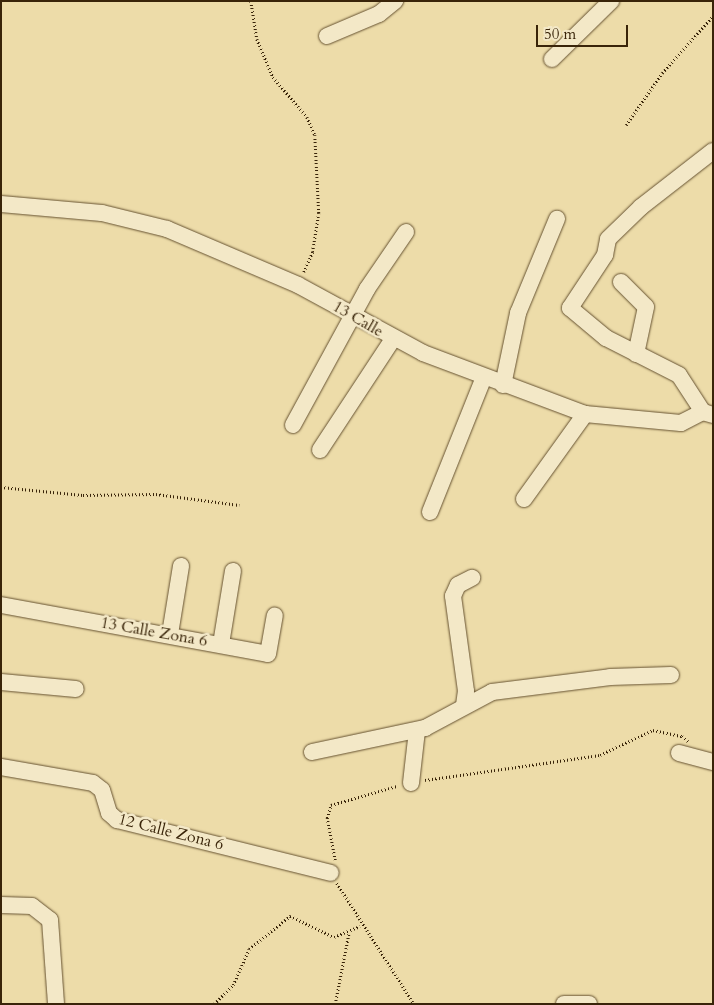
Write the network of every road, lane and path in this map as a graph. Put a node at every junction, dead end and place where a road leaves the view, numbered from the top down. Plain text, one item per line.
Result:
1 (251, 1) edge
2 (395, 1) edge
3 (611, 1) edge
4 (713, 16) edge
5 (327, 36) dead end
6 (552, 59) dead end
7 (626, 125) dead end
8 (713, 151) edge
9 (1, 204) edge
10 (557, 219) dead end
11 (406, 232) dead end
12 (621, 282) dead end
13 (298, 285) junction
14 (355, 317) junction
15 (393, 339) junction
16 (636, 354) junction
17 (484, 376) junction
18 (503, 384) junction
19 (585, 414) junction
20 (708, 414) edge
21 (292, 425) dead end
22 (320, 450) dead end
23 (1, 487) edge
24 (524, 499) dead end
25 (239, 505) dead end
26 (430, 512) dead end
27 (181, 566) dead end
28 (233, 571) dead end
29 (472, 578) dead end
30 (1, 605) edge
31 (275, 616) dead end
32 (170, 634) junction
33 (221, 644) junction
34 (671, 675) dead end
35 (1, 682) edge
36 (76, 689) dead end
37 (464, 705) junction
38 (417, 730) junction
39 (312, 752) dead end
40 (679, 754) joint
41 (713, 762) edge
42 (1, 767) edge
43 (411, 783) junction
44 (331, 873) junction
45 (1, 905) edge
46 (360, 926) junction
47 (349, 932) junction
48 (56, 1004) edge
49 (214, 1004) edge
50 (335, 1004) edge
51 (414, 1004) edge
52 (564, 1004) edge
53 (590, 1004) edge

1 - 13 path
2 - 5 street
3 - 6 street
4 - 7 path
8 - 16 street
9 - 13 street, 13 Calle
10 - 18 street
11 - 14 street
12 - 16 street
13 - 14 street, 13 Calle
14 - 15 street, 13 Calle
14 - 21 street
15 - 17 street, 13 Calle
15 - 22 street
16 - 20 street
17 - 18 street, 13 Calle
17 - 26 street
18 - 19 street, 13 Calle
19 - 20 street, 13 Calle
19 - 24 street
23 - 25 path
27 - 32 street
28 - 33 street
29 - 37 street
30 - 32 street, 13 Calle Zona 6
31 - 33 street, 13 Calle Zona 6
32 - 33 street, 13 Calle Zona 6
34 - 37 street
35 - 36 street
37 - 38 street
38 - 39 street
38 - 43 street
40 - 41 street
40 - 43 path
42 - 44 street, 12 Calle Zona 6
43 - 44 path
44 - 46 path
45 - 48 street
46 - 47 path
46 - 51 path
47 - 49 path
47 - 50 path
52 - 53 street

